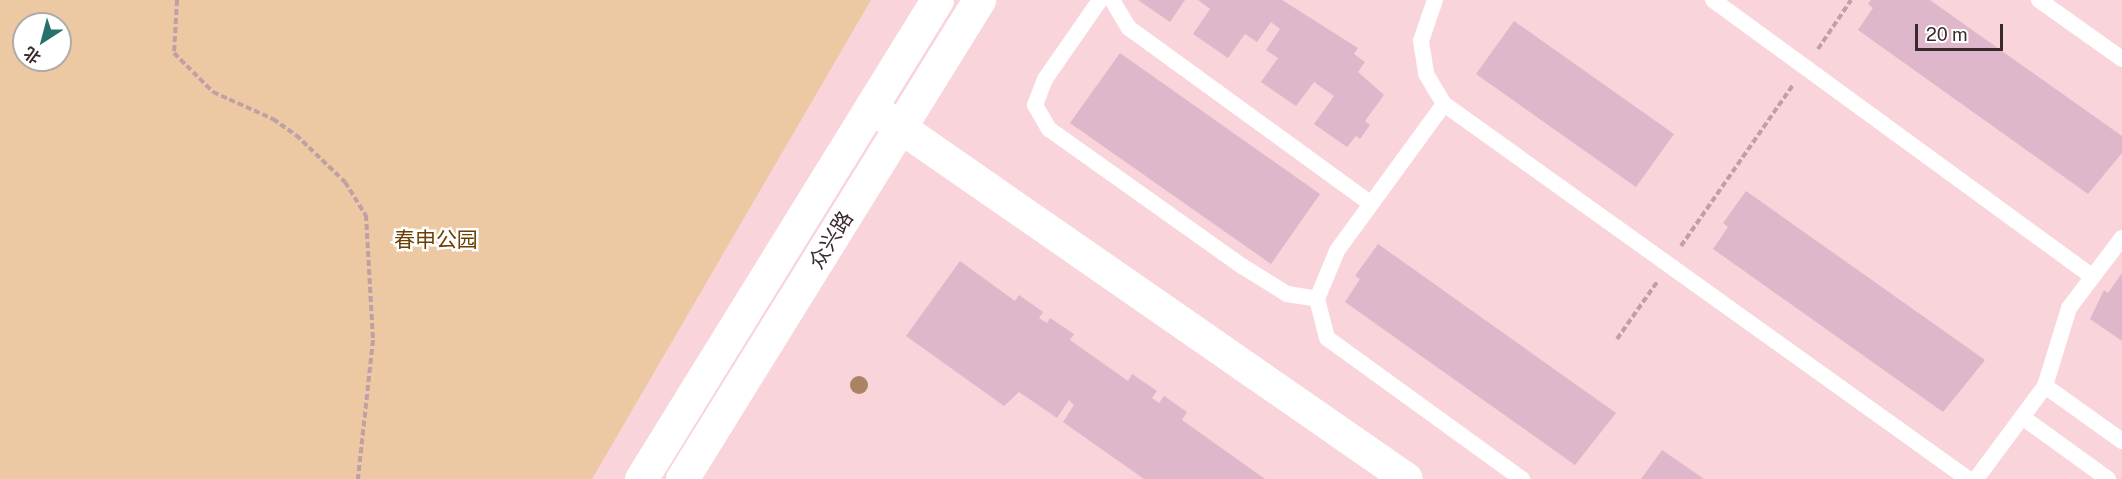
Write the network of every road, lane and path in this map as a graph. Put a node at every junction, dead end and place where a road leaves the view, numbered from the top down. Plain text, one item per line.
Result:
1 (177, 0) edge
2 (937, 0) edge
3 (979, 0) edge
4 (1100, 0) edge
5 (1112, 0) edge
6 (1435, 0) edge
7 (1713, 0) edge
8 (1851, 0) edge
9 (2039, 0) edge
10 (1811, 58) dead end
11 (2122, 59) edge
12 (1798, 78) dead end
13 (1444, 104) junction
14 (871, 107) junction
15 (901, 127) junction
16 (1371, 204) junction
17 (2122, 238) edge
18 (1677, 252) dead end
19 (1664, 272) dead end
20 (2087, 273) dead end
21 (1317, 299) junction
22 (1617, 339) dead end
23 (2045, 386) junction
24 (2022, 417) junction
25 (2122, 441) edge
26 (358, 479) edge
27 (641, 479) edge
28 (682, 479) edge
29 (1407, 479) edge
30 (1522, 479) edge
31 (1968, 479) edge
32 (1976, 479) edge
33 (2108, 479) edge

1 - 26 path
2 - 14 street, 众兴路
3 - 15 street, 众兴路
4 - 21 lane
5 - 16 lane
6 - 13 lane
7 - 20 lane
8 - 10 path
9 - 11 lane
12 - 18 path
13 - 16 lane
13 - 31 lane
14 - 15 street
14 - 27 street, 众兴路
15 - 28 street, 众兴路
15 - 29 street
16 - 21 lane
17 - 23 lane
19 - 22 path
21 - 30 lane
23 - 24 lane
23 - 25 lane
24 - 32 lane
24 - 33 lane

